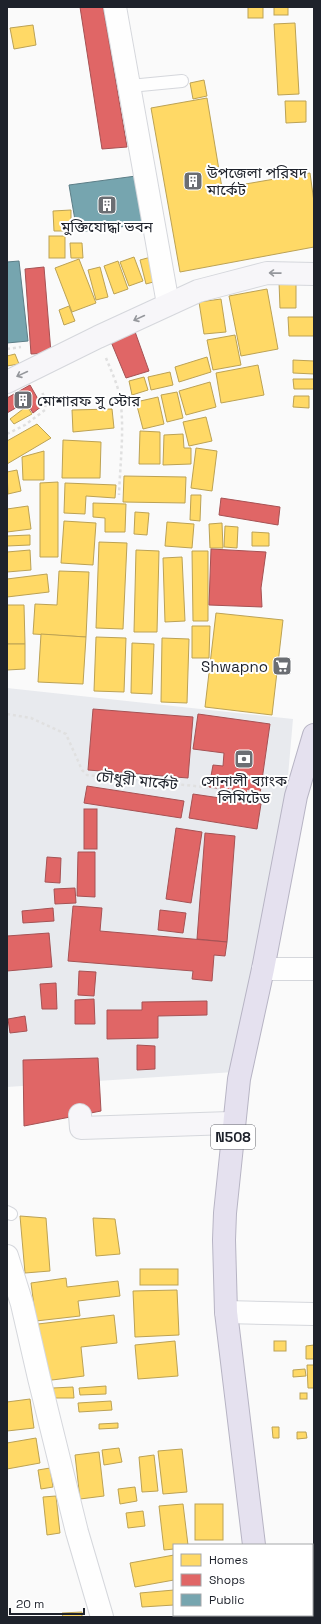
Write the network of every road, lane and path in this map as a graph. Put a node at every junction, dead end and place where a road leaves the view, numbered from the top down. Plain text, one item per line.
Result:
1 (115, 7) edge
2 (182, 81) dead end
3 (130, 86) junction
4 (314, 274) edge
5 (168, 304) junction
6 (98, 337) junction
7 (27, 372) junction
8 (7, 382) edge
9 (7, 434) edge
10 (119, 495) dead end
11 (7, 714) edge
12 (314, 735) edge
13 (296, 796) junction
14 (263, 969) junction
15 (314, 969) edge
16 (80, 1115) dead end
17 (230, 1123) dead end
18 (7, 1256) edge
19 (226, 1312) junction
20 (314, 1314) edge
21 (254, 1544) edge
22 (102, 1617) edge

1 - 3 street
2 - 3 lane
3 - 5 street
4 -> 5 street
5 -> 6 street
6 - 7 street
6 - 10 path
7 -> 8 street
7 - 9 path
11 - 13 path, চৌধুরী মার্কেট
12 - 13 highway, N508
13 - 14 highway, N508
14 - 15 street
14 - 19 highway, N508
16 - 17 street
18 - 22 street
19 - 20 street
19 - 21 highway, N508

